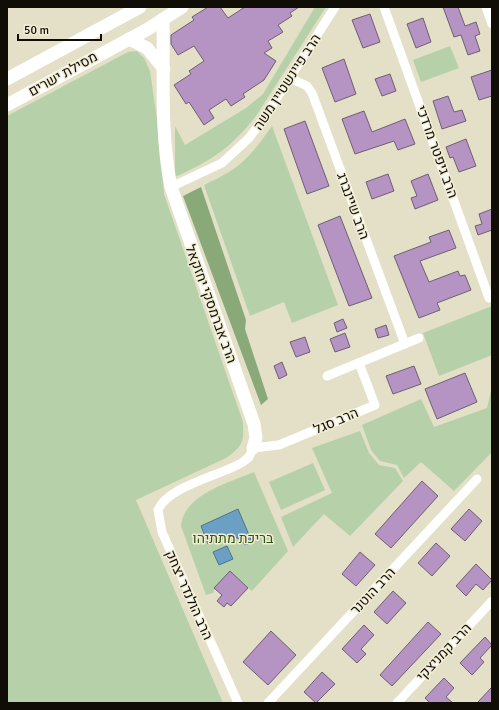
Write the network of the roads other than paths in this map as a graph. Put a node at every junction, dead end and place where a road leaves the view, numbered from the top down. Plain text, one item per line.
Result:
1 (140, 7) edge
2 (182, 7) edge
3 (335, 7) edge
4 (384, 7) edge
5 (486, 7) edge
6 (163, 19) junction
7 (492, 24) edge
8 (128, 39) junction
9 (164, 69) junction
10 (290, 78) junction
11 (7, 79) edge
12 (7, 105) edge
13 (170, 188) junction
14 (489, 298) dead end
15 (419, 338) dead end
16 (405, 344) junction
17 (359, 363) junction
18 (327, 376) dead end
19 (253, 448) junction
20 (477, 478) dead end
21 (492, 601) edge
22 (238, 703) edge
23 (268, 703) edge
24 (397, 703) edge

1 - 11 street, מסילת ישרים
2 - 6 street, מסילת ישרים
3 - 10 street, הרב פיינשטיין משה
4 - 14 street, הרב גיפטר מרדכי
5 - 7 street
6 - 8 street, מסילת ישרים
6 - 9 street, הרב אברמסקי יחזקאל
8 - 9 street
8 - 12 street, מסילת ישרים
9 - 13 street, הרב אברמסקי יחזקאל
10 - 13 street, הרב פיינשטיין משה
10 - 16 street, הרב שיינברג
13 - 19 street, הרב אברמסקי יחזקאל
15 - 16 street
16 - 17 street
17 - 18 street
17 - 19 street, הרב סגל
19 - 22 street, הרב הולנדר יצחק
20 - 23 street, הרב הוטנר
21 - 24 street, הרב קמניצקי

